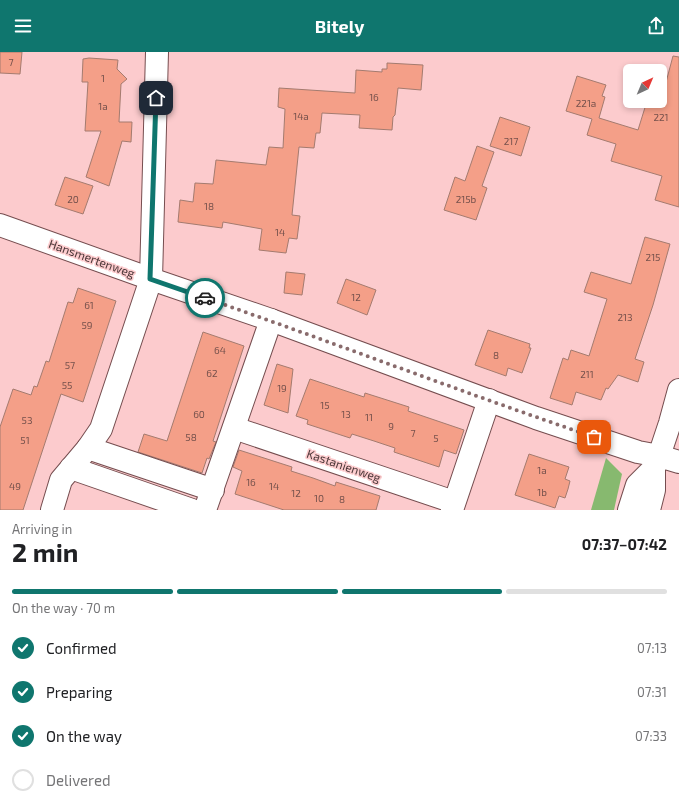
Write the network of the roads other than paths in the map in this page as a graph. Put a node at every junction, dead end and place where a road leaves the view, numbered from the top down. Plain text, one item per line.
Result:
1 (157, 52) edge
2 (0, 225) edge
3 (150, 279) junction
4 (271, 320) junction
5 (679, 390) edge
6 (489, 400) junction
7 (234, 428) junction
8 (88, 448) junction
9 (664, 462) edge
10 (71, 468) junction
11 (213, 490) junction
12 (453, 506) edge
13 (52, 510) edge
14 (192, 510) edge
15 (205, 510) edge
16 (629, 510) edge
17 (649, 510) edge

1 - 3 street
2 - 3 street, Hansmertenweg
3 - 4 street, Hansmertenweg
3 - 8 street
4 - 6 street, Hansmertenweg
4 - 7 street
5 - 9 street
6 - 9 street, Hansmertenweg
6 - 12 street, Kastanienweg
7 - 11 street
7 - 12 street, Kastanienweg
8 - 10 street
8 - 11 street
9 - 16 street
9 - 17 street
10 - 13 street
10 - 14 street
11 - 15 street

